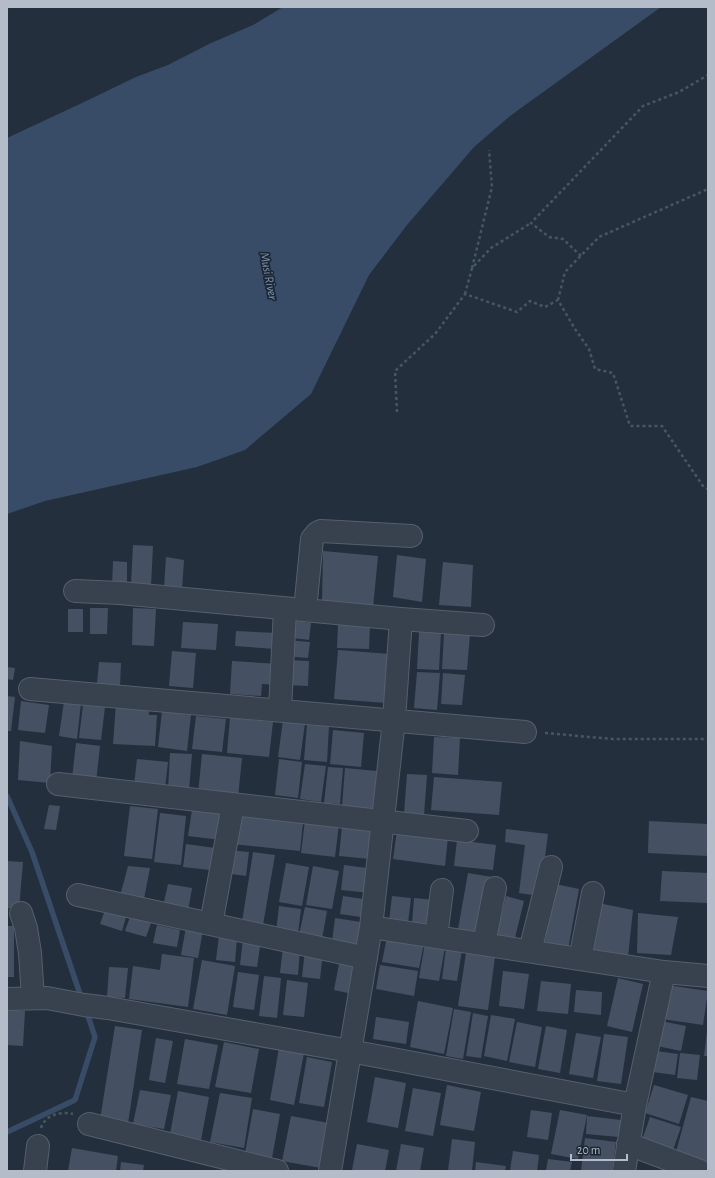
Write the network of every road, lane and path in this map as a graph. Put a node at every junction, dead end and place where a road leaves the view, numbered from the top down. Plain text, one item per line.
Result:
1 (708, 75) edge
2 (489, 150) dead end
3 (708, 189) edge
4 (531, 223) junction
5 (581, 256) junction
6 (472, 268) junction
7 (465, 294) junction
8 (558, 300) junction
9 (397, 412) dead end
10 (708, 489) edge
11 (411, 536) dead end
12 (76, 591) dead end
13 (295, 609) junction
14 (401, 619) junction
15 (483, 625) dead end
16 (30, 689) dead end
17 (280, 710) junction
18 (394, 720) junction
19 (525, 732) joint
20 (708, 735) edge
21 (707, 739) edge
22 (58, 784) dead end
23 (232, 805) junction
24 (383, 822) junction
25 (467, 831) dead end
26 (552, 867) dead end
27 (495, 888) dead end
28 (442, 890) dead end
29 (593, 893) dead end
30 (78, 895) dead end
31 (20, 913) dead end
32 (211, 924) junction
33 (371, 927) junction
34 (436, 937) junction
35 (484, 944) junction
36 (530, 951) junction
37 (366, 958) junction
38 (580, 959) junction
39 (664, 972) junction
40 (708, 976) edge
41 (40, 998) junction
42 (7, 999) edge
43 (350, 1051) junction
44 (635, 1105) junction
45 (89, 1124) joint
46 (628, 1144) junction
47 (38, 1146) joint
48 (35, 1171) edge
49 (277, 1171) edge
50 (330, 1171) edge
51 (624, 1171) edge
52 (700, 1171) edge

1 - 4 path
2 - 6 path
3 - 5 path
4 - 5 path
4 - 6 path
5 - 8 path
6 - 7 path
7 - 8 path
7 - 9 path
8 - 10 path
11 - 13 street
12 - 13 street
13 - 14 street
13 - 17 street
14 - 15 street
14 - 18 street
16 - 17 street
17 - 18 street
18 - 19 street
18 - 24 street
19 - 21 path
20 - 21 path
22 - 23 street
23 - 24 street
23 - 32 street
24 - 25 street
24 - 33 street
26 - 36 street
27 - 35 street
28 - 34 street
29 - 38 street
30 - 32 street
31 - 41 street
32 - 37 street
33 - 34 street
33 - 37 street
34 - 35 street
35 - 36 street
36 - 38 street
37 - 43 street
38 - 39 street
39 - 40 street
39 - 44 street
41 - 42 street
41 - 43 street
43 - 44 street
43 - 50 street
44 - 46 street
45 - 47 path
45 - 49 street
46 - 51 street
46 - 52 street
47 - 48 street

